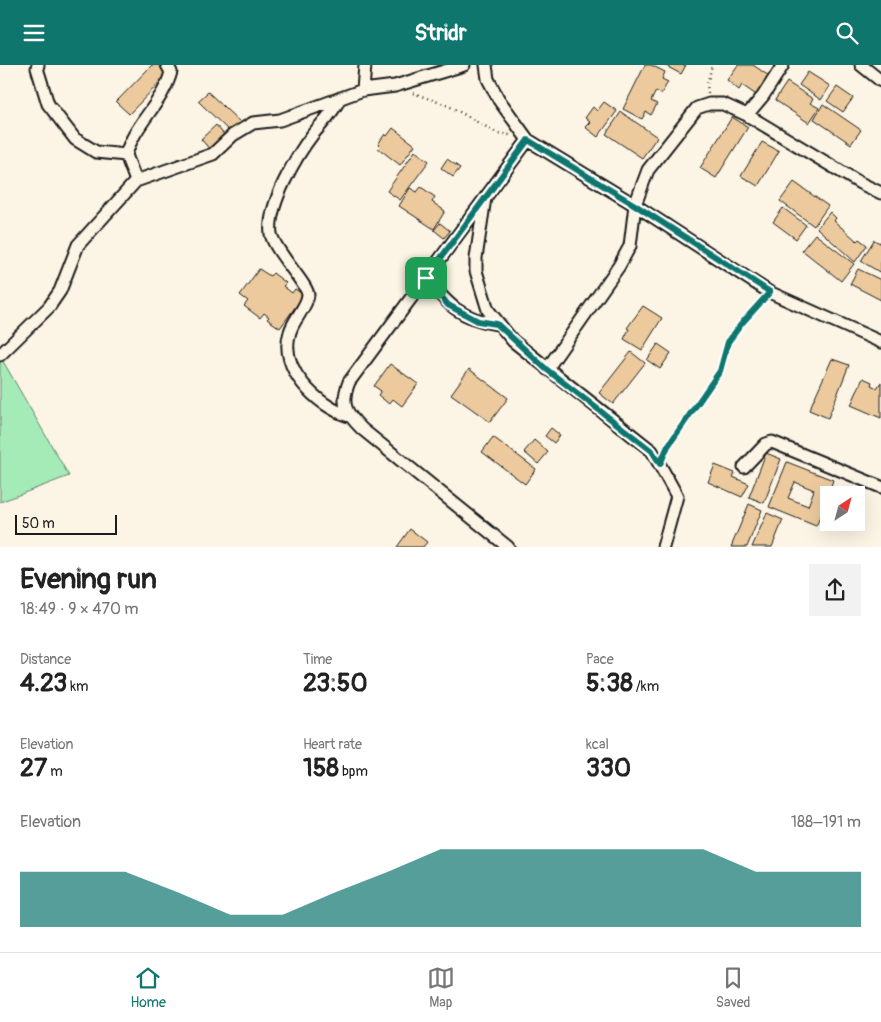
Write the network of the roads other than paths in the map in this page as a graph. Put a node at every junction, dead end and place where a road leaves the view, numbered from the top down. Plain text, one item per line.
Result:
1 (38, 65) edge
2 (167, 65) edge
3 (365, 65) edge
4 (464, 65) edge
5 (486, 65) edge
6 (784, 65) edge
7 (861, 65) edge
8 (881, 81) edge
9 (364, 90) junction
10 (340, 98) junction
11 (747, 115) junction
12 (526, 137) junction
13 (126, 155) junction
14 (136, 181) junction
15 (881, 193) edge
16 (486, 196) junction
17 (635, 205) junction
18 (426, 278) junction
19 (497, 324) junction
20 (879, 337) edge
21 (0, 355) edge
22 (546, 369) junction
23 (349, 416) junction
24 (744, 467) dead end
25 (881, 487) edge
26 (508, 547) edge
27 (663, 547) edge

1 - 13 street
2 - 13 street
3 - 9 street
4 - 9 street
5 - 12 street
6 - 11 street
7 - 8 street
9 - 10 street
10 - 14 street
10 - 23 street
11 - 15 street
11 - 17 street
12 - 16 street
12 - 17 street
13 - 14 street
14 - 21 street
16 - 18 street
16 - 19 street
17 - 20 street
17 - 22 street
18 - 19 street
18 - 23 street
19 - 22 street
22 - 27 street
23 - 26 street
24 - 25 street

